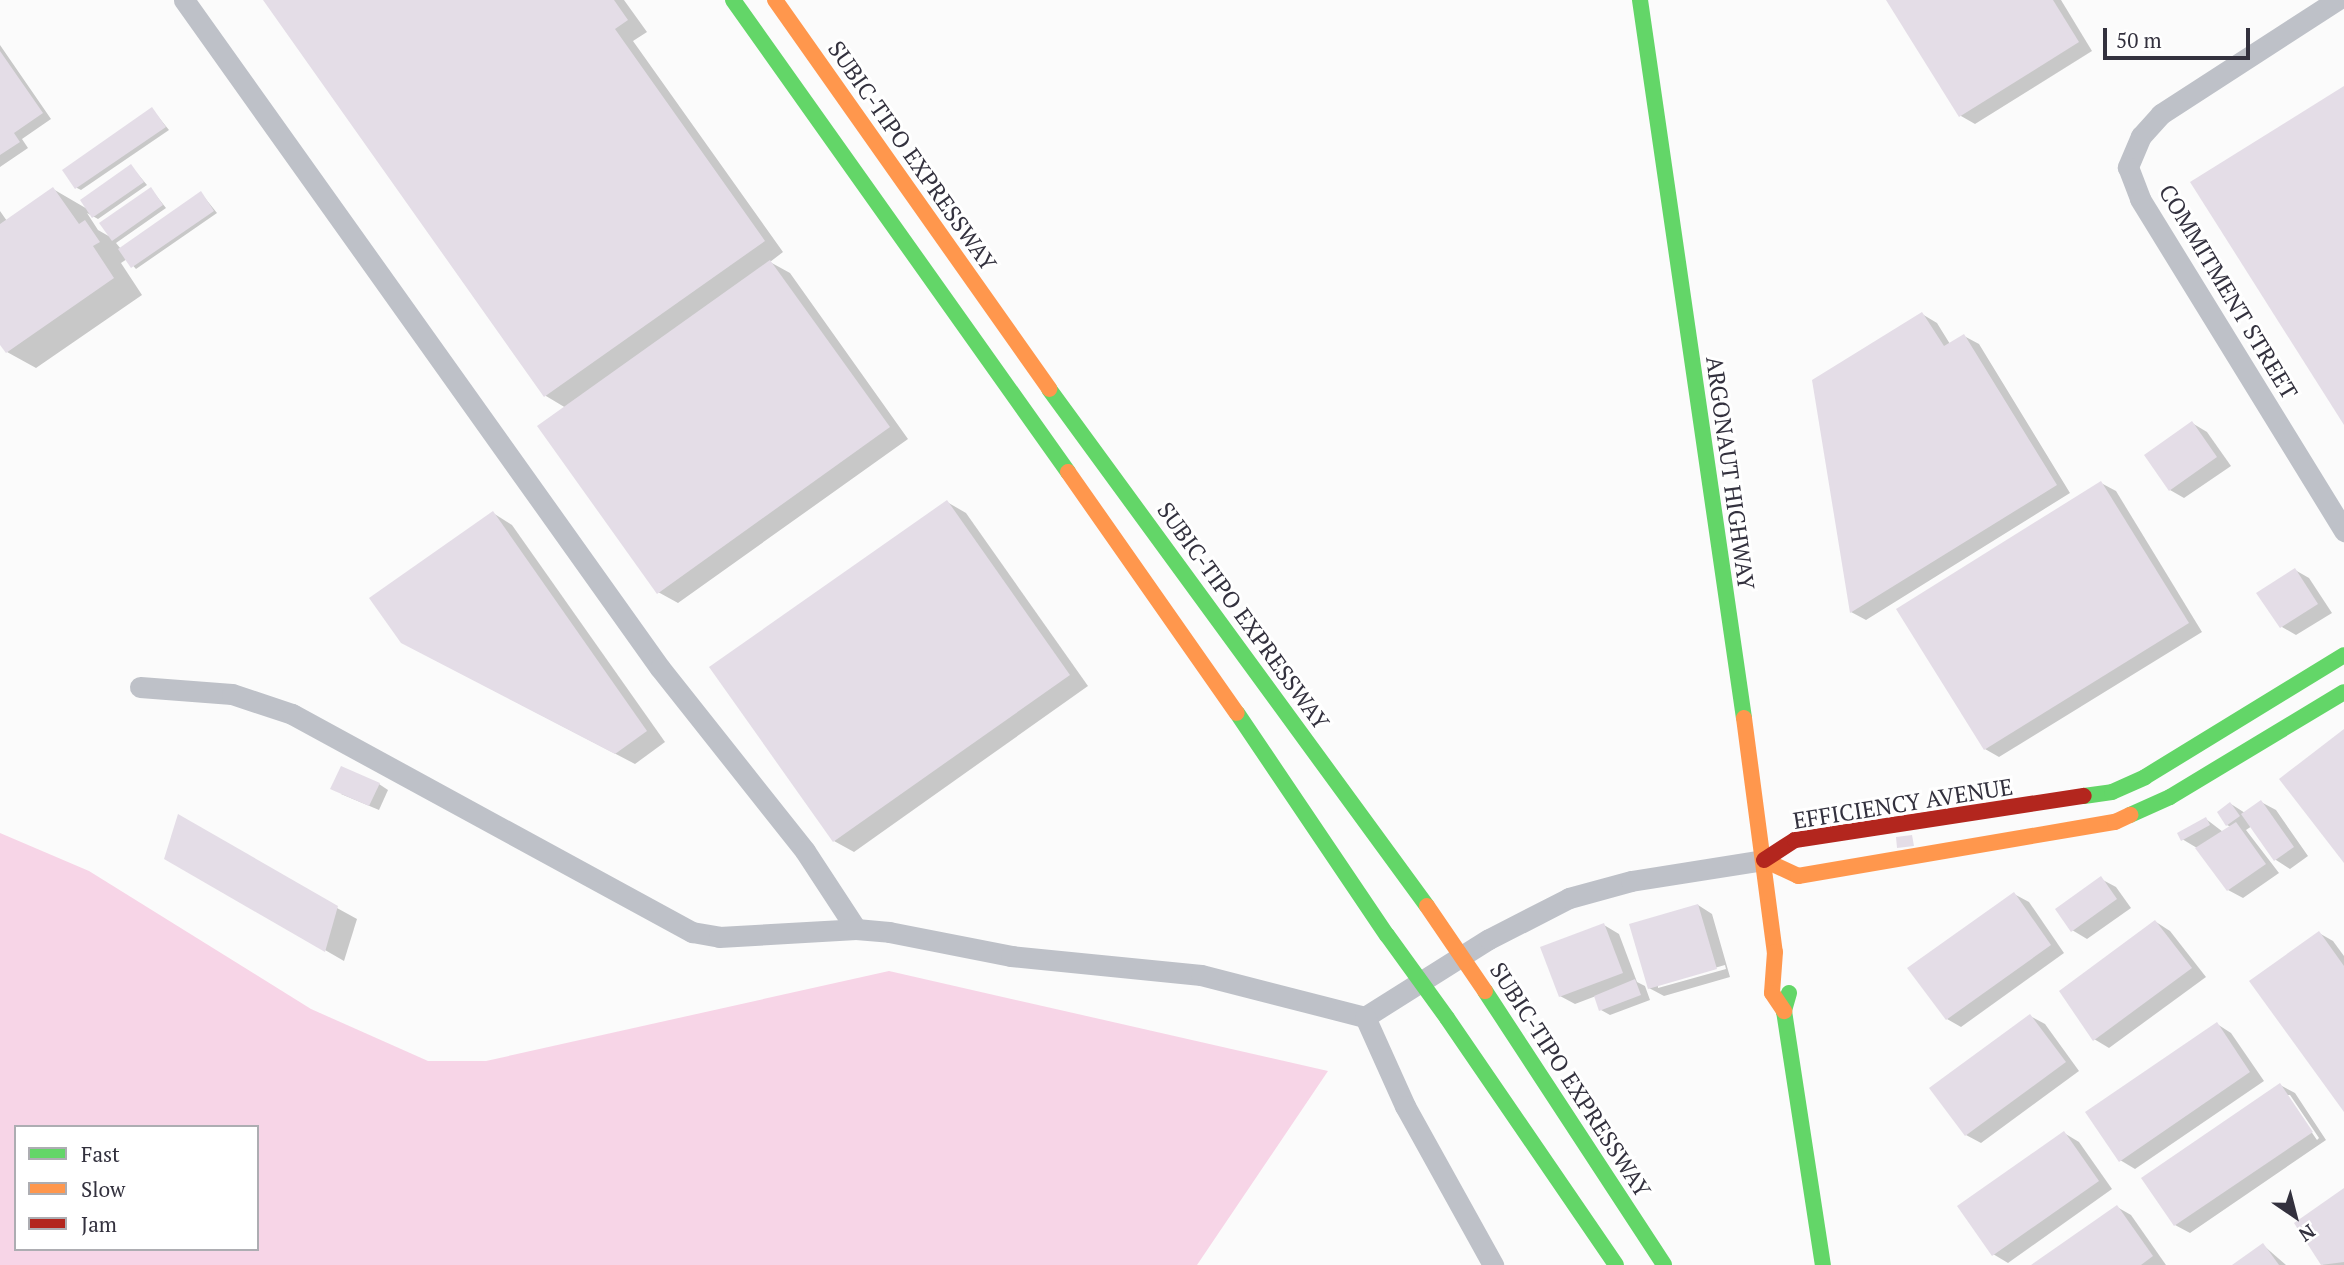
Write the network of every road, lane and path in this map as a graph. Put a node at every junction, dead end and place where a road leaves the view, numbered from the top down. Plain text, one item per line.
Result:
1 (184, 0) edge
2 (733, 0) edge
3 (775, 0) edge
4 (1640, 0) edge
5 (2337, 0) edge
6 (2344, 531) edge
7 (2344, 655) edge
8 (141, 687) dead end
9 (2344, 692) edge
10 (1764, 860) junction
11 (856, 929) junction
12 (1365, 1017) junction
13 (1493, 1265) edge
14 (1616, 1265) edge
15 (1664, 1265) edge
16 (1823, 1265) edge

1 - 11 street
2 - 14 main road, bridge
3 - 15 main road, SUBIC-TIPO EXPRESSWAY, bridge
4 - 10 main road, ARGONAUT HIGHWAY
5 - 6 street, COMMITMENT STREET
7 - 10 main road, EFFICIENCY AVENUE
8 - 11 street
9 - 10 main road
10 - 12 street
10 - 16 main road, ARGONAUT HIGHWAY
11 - 12 street
12 - 13 street

